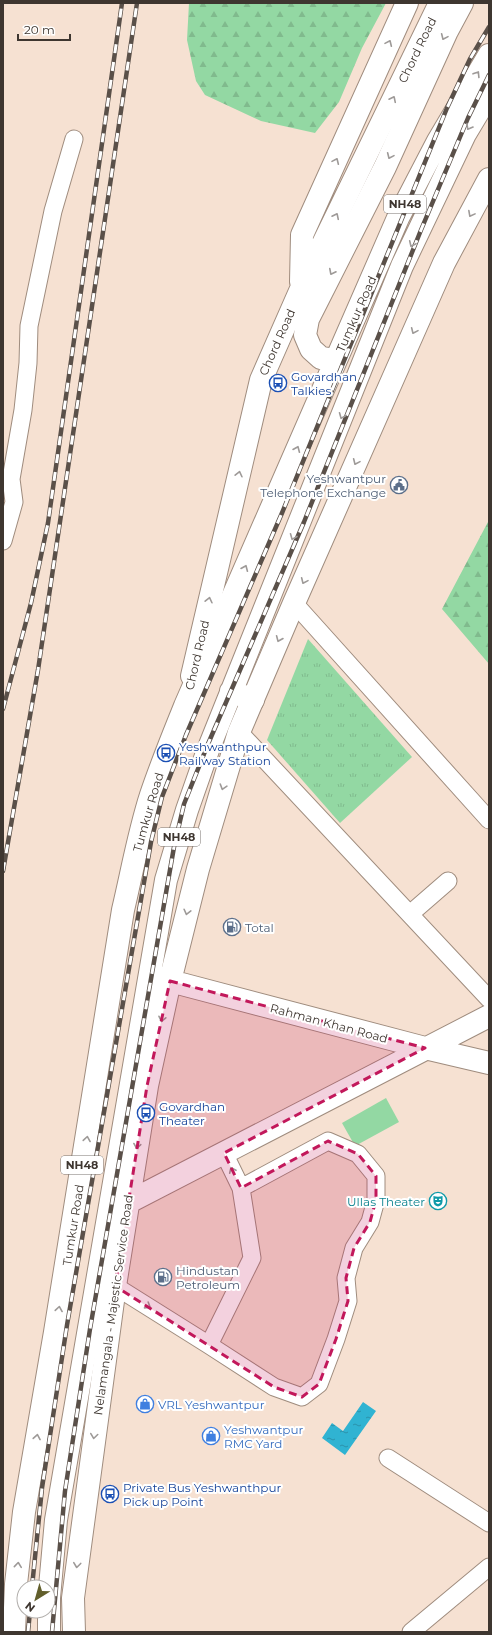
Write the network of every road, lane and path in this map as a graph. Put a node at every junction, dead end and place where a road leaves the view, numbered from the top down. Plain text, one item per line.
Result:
1 (407, 3) edge
2 (440, 3) edge
3 (462, 3) edge
4 (489, 55) edge
5 (489, 94) edge
6 (74, 139) dead end
7 (489, 179) edge
8 (301, 289) junction
9 (335, 360) junction
10 (3, 541) edge
11 (294, 604) junction
12 (232, 691) junction
13 (252, 700) junction
14 (185, 706) junction
15 (239, 732) junction
16 (489, 820) edge
17 (448, 881) dead end
18 (410, 914) junction
19 (160, 978) junction
20 (489, 999) edge
21 (489, 1016) edge
22 (425, 1048) junction
23 (489, 1063) edge
24 (224, 1153) junction
25 (241, 1188) junction
26 (127, 1204) junction
27 (114, 1286) junction
28 (209, 1345) junction
29 (388, 1458) dead end
30 (489, 1523) edge
31 (489, 1567) edge
32 (14, 1632) edge
33 (49, 1632) edge
34 (74, 1632) edge
35 (412, 1632) edge

8 -> 1 main road
8 -> 2 main road, Chord Road
3 -> 9 main road
9 -> 4 main road, Tumkur Road / NH48
5 -> 12 main road, Tumkur Road / NH48
6 - 10 street
7 -> 11 main road
14 -> 8 main road, Chord Road
14 -> 9 main road, Tumkur Road / NH48
11 -> 13 main road
11 - 16 street
12 - 13 main road
12 - 19 main road, Tumkur Road / NH48
13 - 15 main road
32 -> 14 main road, Tumkur Road / NH48
15 - 18 street
15 -> 19 main road
17 - 18 street
18 - 20 street
19 - 22 main road, Rahman Khan Road
19 -> 26 main road, Nelamangala - Majestic Service Road
19 - 33 main road, Tumkur Road / NH48
21 - 22 main road
22 - 23 main road, Rahman Khan Road
22 - 24 main road
25 -> 24 street
24 - 26 main road
25 - 28 street
25 - 28 street
26 - 27 main road, Nelamangala - Majestic Service Road
27 -> 28 street
27 -> 34 main road, Nelamangala - Majestic Service Road
29 - 30 street
31 - 35 street

